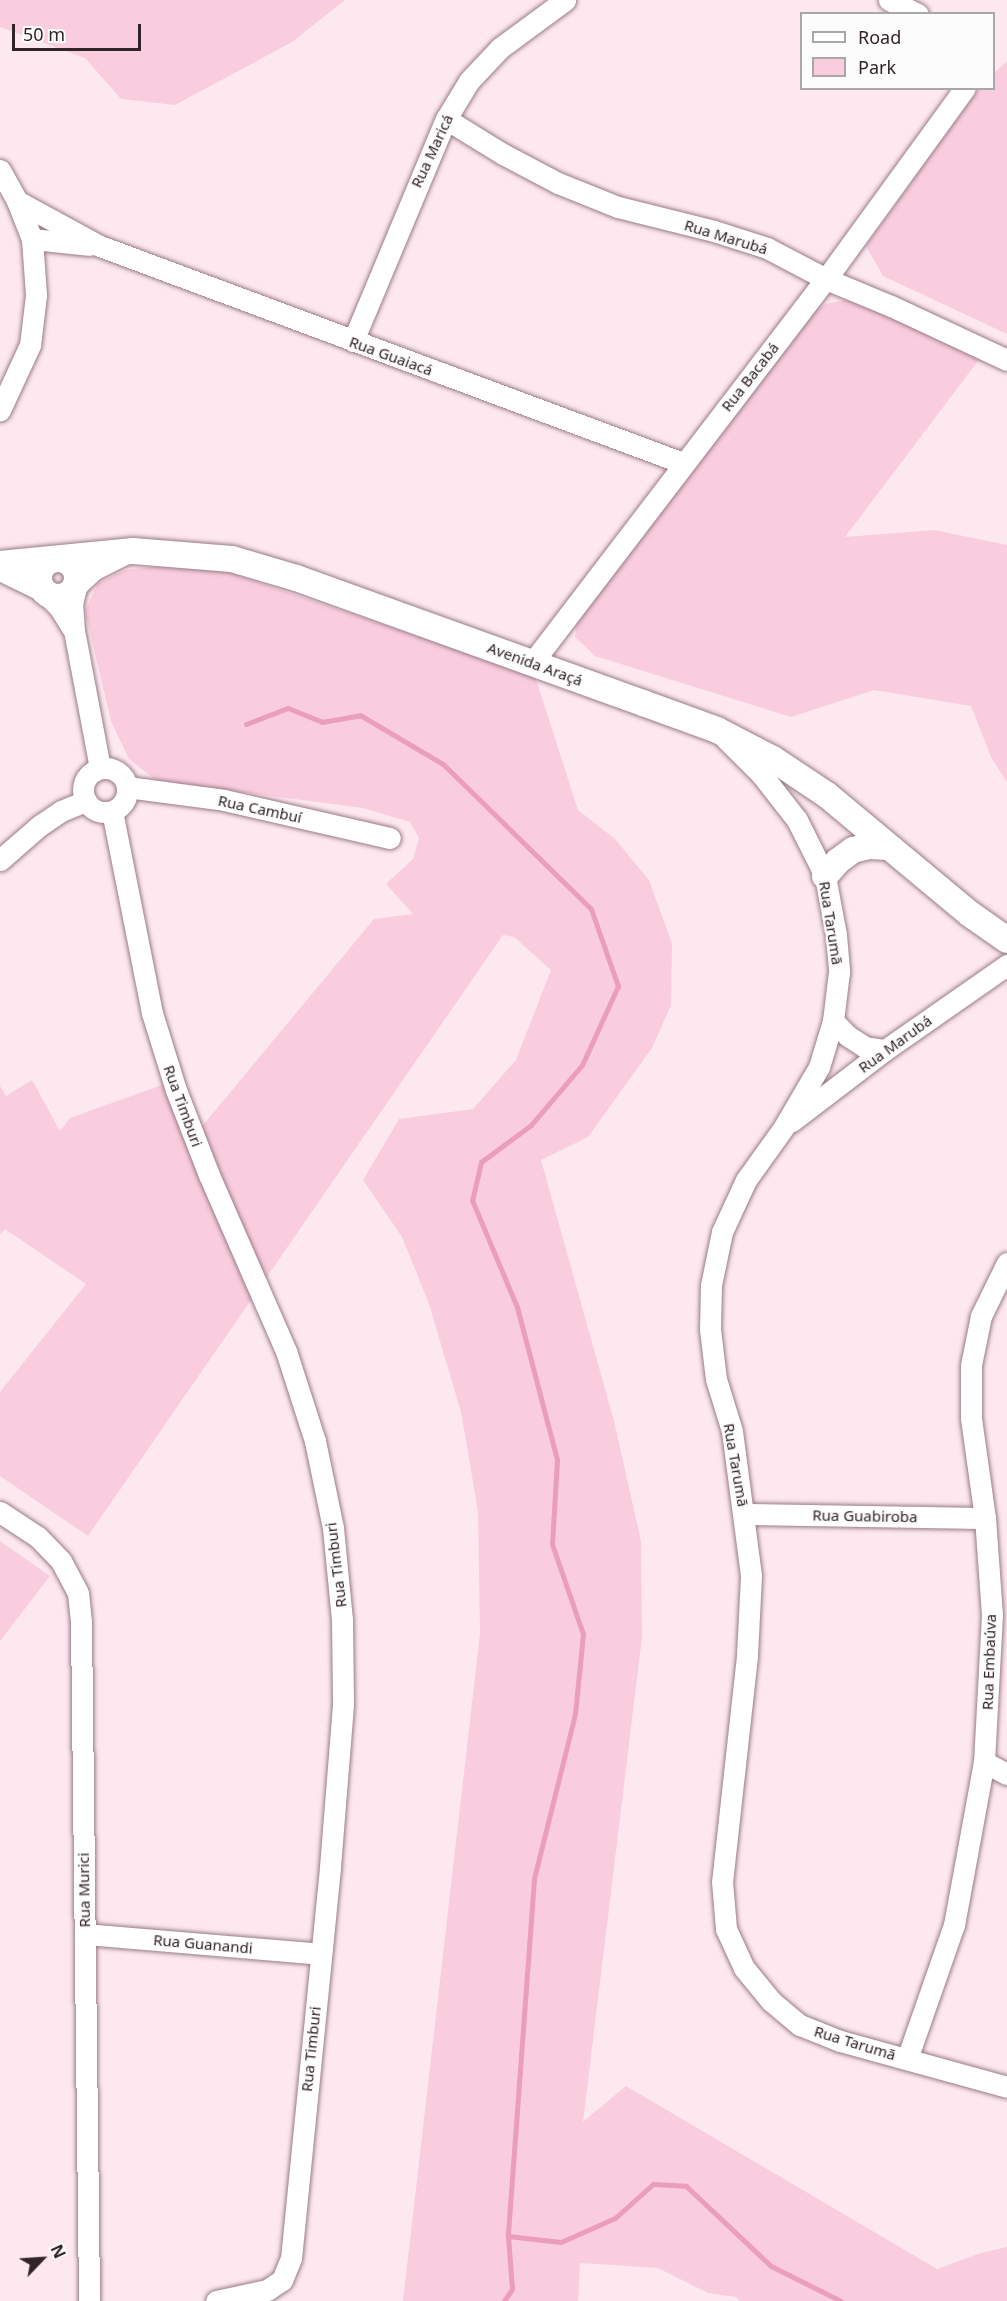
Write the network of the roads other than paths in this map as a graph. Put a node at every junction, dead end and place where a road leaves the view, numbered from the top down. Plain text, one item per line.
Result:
1 (565, 0) edge
2 (889, 0) edge
3 (914, 12) edge
4 (964, 90) edge
5 (446, 118) junction
6 (0, 170) edge
7 (17, 201) junction
8 (32, 239) junction
9 (100, 246) junction
10 (826, 279) junction
11 (353, 341) junction
12 (1007, 360) edge
13 (0, 410) edge
14 (683, 463) junction
15 (133, 551) junction
16 (56, 558) junction
17 (0, 564) edge
18 (0, 570) edge
19 (76, 585) junction
20 (43, 591) junction
21 (74, 631) junction
22 (532, 663) junction
23 (717, 730) junction
24 (100, 768) junction
25 (127, 787) junction
26 (86, 801) junction
27 (112, 811) junction
28 (390, 838) dead end
29 (888, 847) junction
30 (0, 860) edge
31 (825, 876) junction
32 (1007, 940) edge
33 (1007, 965) edge
34 (833, 1021) junction
35 (885, 1050) junction
36 (784, 1127) junction
37 (1007, 1263) edge
38 (0, 1512) edge
39 (745, 1514) junction
40 (985, 1518) junction
41 (984, 1762) junction
42 (1007, 1774) edge
43 (85, 1934) junction
44 (321, 1954) junction
45 (907, 2059) junction
46 (1007, 2087) edge
47 (89, 2301) edge
48 (216, 2301) edge

1 - 5 street, Rua Maricá
2 - 3 street
4 - 10 street, Rua Bacabá
5 - 10 street, Rua Marubá
5 - 11 street, Rua Maricá
6 - 7 street
7 - 8 street
7 - 9 street, Rua Guaiacá
8 - 9 street, Rua Guaiacá
8 - 13 street
9 - 11 street, Rua Guaiacá
10 - 12 street, Rua Marubá
10 - 14 street, Rua Bacabá
11 - 14 street, Rua Guaiacá
14 - 22 street, Rua Bacabá
15 - 16 street, Avenida Araçá
15 - 19 street
15 - 22 street, Avenida Araçá
16 - 17 street, Avenida Araçá
16 - 19 street
16 - 20 street
18 - 20 street
19 - 20 street
19 - 21 street
20 - 21 street
21 - 24 street
22 - 23 street, Avenida Araçá
23 - 29 street, Avenida Araçá
23 - 31 street, Rua Tarumã
24 - 25 street
24 - 26 street
25 - 27 street
25 - 28 street, Rua Cambuí
26 - 27 street
26 - 30 street
27 - 44 street, Rua Timburi
29 - 31 street
29 - 32 street, Avenida Araçá
31 - 34 street, Rua Tarumã
33 - 35 street, Rua Marubá
34 - 35 street
34 - 36 street, Rua Tarumã
35 - 36 street, Rua Marubá
36 - 39 street, Rua Tarumã
37 - 40 street, Rua Embaúva
38 - 43 street, Rua Murici
39 - 40 street, Rua Guabiroba
39 - 45 street, Rua Tarumã
40 - 41 street, Rua Embaúva
41 - 42 street
41 - 45 street, Rua Embaúva
43 - 44 street, Rua Guanandi
43 - 47 street, Rua Murici
44 - 48 street, Rua Timburi
45 - 46 street, Rua Tarumã

